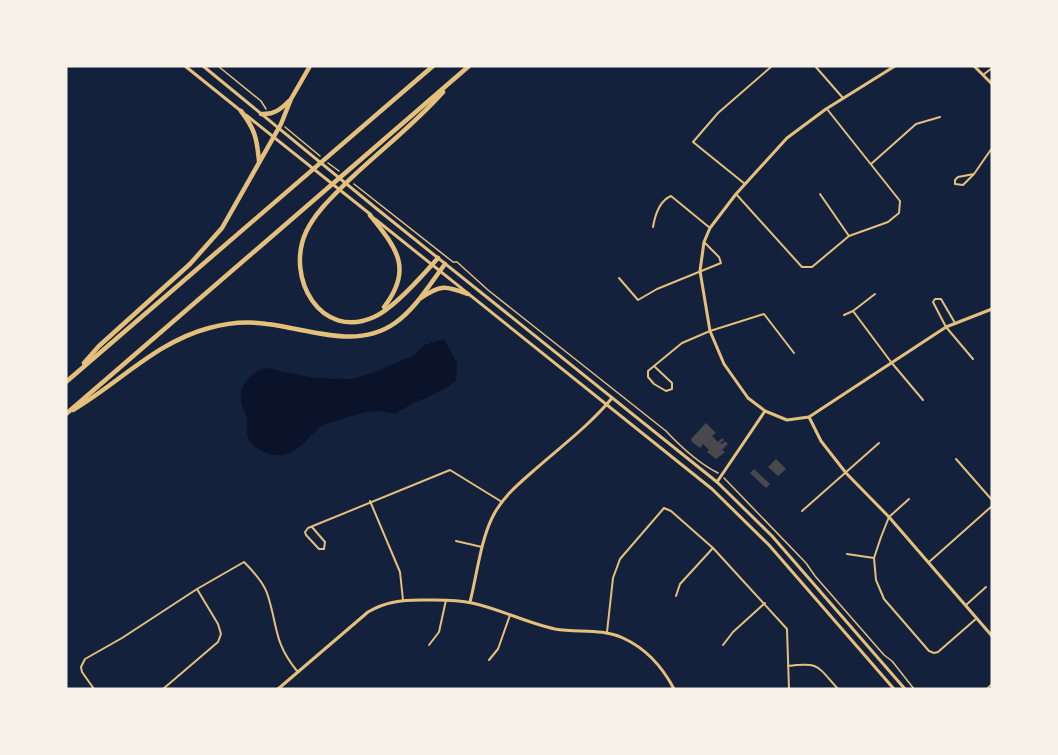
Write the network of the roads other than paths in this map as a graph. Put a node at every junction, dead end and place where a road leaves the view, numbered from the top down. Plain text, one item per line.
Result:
1 (185, 66) edge
2 (203, 66) edge
3 (310, 66) edge
4 (433, 66) edge
5 (469, 66) edge
6 (772, 66) edge
7 (815, 66) edge
8 (895, 66) edge
9 (974, 66) edge
10 (992, 68) edge
11 (984, 75) junction
12 (453, 80) junction
13 (992, 84) edge
14 (843, 98) junction
15 (291, 99) junction
16 (826, 108) junction
17 (241, 111) junction
18 (261, 114) junction
19 (940, 117) dead end
20 (280, 126) junction
21 (273, 137) junction
22 (992, 148) edge
23 (259, 161) junction
24 (871, 164) junction
25 (974, 174) junction
26 (745, 184) junction
27 (736, 194) junction
28 (820, 194) dead end
29 (370, 215) junction
30 (653, 227) dead end
31 (710, 228) junction
32 (849, 236) junction
33 (704, 242) junction
34 (438, 258) junction
35 (445, 264) junction
36 (432, 265) junction
37 (440, 271) junction
38 (700, 271) junction
39 (619, 278) dead end
40 (468, 294) junction
41 (875, 294) dead end
42 (419, 300) junction
43 (992, 309) edge
44 (853, 311) junction
45 (844, 315) dead end
46 (376, 316) junction
47 (955, 323) junction
48 (946, 327) junction
49 (710, 331) junction
50 (794, 353) dead end
51 (973, 359) dead end
52 (891, 362) junction
53 (654, 366) junction
54 (73, 377) junction
55 (66, 382) edge
56 (612, 398) junction
57 (923, 400) dead end
58 (607, 404) junction
59 (765, 411) junction
60 (66, 414) edge
61 (809, 417) junction
62 (879, 443) dead end
63 (956, 459) dead end
64 (846, 473) junction
65 (717, 482) junction
66 (712, 489) junction
67 (909, 499) dead end
68 (992, 500) edge
69 (370, 501) junction
70 (502, 502) junction
71 (992, 506) edge
72 (802, 511) dead end
73 (890, 517) junction
74 (312, 527) junction
75 (456, 541) dead end
76 (483, 547) junction
77 (713, 548) junction
78 (847, 554) dead end
79 (874, 558) junction
80 (929, 562) junction
81 (987, 587) dead end
82 (197, 589) junction
83 (676, 596) dead end
84 (403, 600) junction
85 (446, 600) junction
86 (470, 602) junction
87 (765, 603) junction
88 (966, 605) junction
89 (510, 615) junction
90 (977, 618) junction
91 (608, 632) junction
92 (992, 636) edge
93 (429, 645) dead end
94 (723, 645) dead end
95 (489, 660) dead end
96 (788, 666) junction
97 (297, 671) junction
98 (992, 684) edge
99 (94, 689) edge
100 (163, 689) edge
101 (278, 689) edge
102 (674, 689) edge
103 (789, 689) edge
104 (838, 689) edge
105 (894, 689) edge
106 (905, 689) edge
107 (987, 689) edge

1 - 17 main road
2 - 18 main road
3 - 15 highway
4 - 54 highway
5 - 12 highway
6 - 26 street
7 - 14 street
8 - 14 main road
9 - 11 main road
10 - 11 street
11 - 13 main road
12 - 46 highway
12 - 60 highway
14 - 16 main road
15 - 18 highway
15 - 20 highway
16 - 24 street
16 - 26 main road
17 - 21 main road
17 - 23 highway
18 - 20 main road
19 - 24 street
20 - 21 highway
20 - 34 main road
21 - 23 highway
21 - 29 main road
22 - 25 street
23 - 54 highway
24 - 32 street
25 - 25 street
26 - 27 main road
27 - 31 main road
27 - 32 street
28 - 32 street
29 - 36 main road
29 - 46 highway
30 - 31 street
31 - 33 main road
33 - 38 main road
33 - 38 street
34 - 35 main road
34 - 36 highway
35 - 37 highway
35 - 56 main road
36 - 37 main road
36 - 46 highway
37 - 40 main road
37 - 42 highway
38 - 39 street
38 - 49 main road
40 - 42 highway
40 - 58 main road
41 - 44 street
42 - 60 highway
43 - 47 main road
44 - 45 street
44 - 52 street
47 - 48 main road
47 - 48 street
48 - 51 street
48 - 52 main road
49 - 50 street
49 - 53 street
49 - 59 main road
52 - 57 street
52 - 61 main road
53 - 53 street
54 - 55 highway
56 - 58 main road
56 - 65 main road
58 - 66 main road
58 - 70 main road
59 - 61 main road
59 - 65 main road
61 - 64 main road
62 - 64 street
63 - 68 street
64 - 72 street
64 - 73 main road
65 - 66 street
65 - 106 main road
66 - 105 main road
67 - 73 street
69 - 70 street
69 - 74 street
69 - 84 street
70 - 76 main road
71 - 80 street
73 - 79 street
73 - 80 main road
74 - 74 street
75 - 76 street
76 - 86 main road
77 - 83 street
77 - 87 street
77 - 91 street
78 - 79 street
79 - 90 street
80 - 88 main road
81 - 88 street
82 - 97 street
82 - 99 street
82 - 100 street
84 - 85 main road
84 - 97 main road
85 - 86 main road
85 - 93 street
86 - 89 main road
87 - 94 street
87 - 96 street
88 - 90 main road
89 - 91 main road
89 - 95 street
90 - 92 main road
91 - 102 main road
96 - 103 street
96 - 104 street
97 - 101 main road
98 - 107 street

